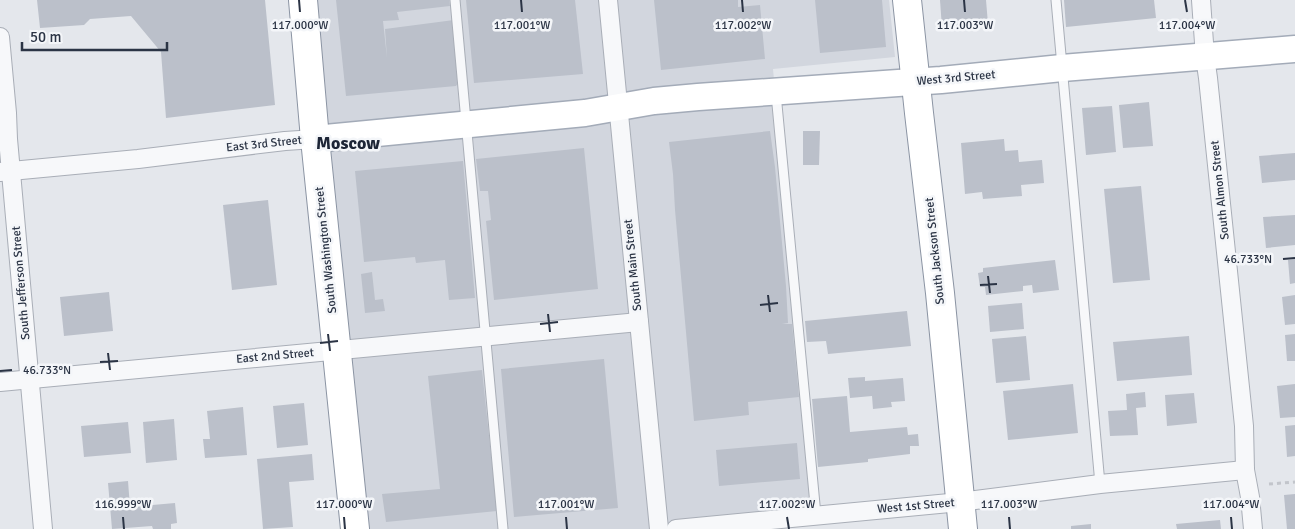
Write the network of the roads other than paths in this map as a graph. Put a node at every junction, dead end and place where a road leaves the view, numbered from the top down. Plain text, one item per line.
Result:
1 (302, 0) edge
2 (455, 0) edge
3 (608, 0) edge
4 (907, 0) edge
5 (1056, 0) edge
6 (1201, 0) edge
7 (0, 38) edge
8 (1295, 49) edge
9 (1205, 57) junction
10 (1062, 68) junction
11 (915, 82) junction
12 (776, 92) junction
13 (617, 107) junction
14 (467, 125) junction
15 (314, 139) junction
16 (6, 172) edge
17 (639, 322) junction
18 (486, 336) junction
19 (336, 351) junction
20 (29, 379) junction
21 (0, 382) edge
22 (1244, 470) junction
23 (1100, 484) junction
24 (960, 502) junction
25 (816, 515) junction
26 (43, 529) edge
27 (355, 529) edge
28 (503, 529) edge
29 (659, 529) edge
30 (676, 529) edge
31 (962, 529) edge
32 (1253, 529) edge

1 - 15 highway, South Washington Street
2 - 14 lane
3 - 13 street, South Main Street
4 - 11 highway, South Jackson Street
5 - 10 lane
6 - 9 street, South Almon Street
7 - 16 street, South Jefferson Street
8 - 9 main road, West 3rd Street
9 - 10 main road, West 3rd Street
9 - 22 street, South Almon Street
10 - 11 main road, West 3rd Street
10 - 23 lane
11 - 12 main road, West 3rd Street
11 - 24 highway, South Jackson Street
12 - 13 main road, West 3rd Street
12 - 25 lane
13 - 14 main road, East 3rd Street
13 - 17 street, South Main Street
14 - 15 main road, East 3rd Street
14 - 18 lane
15 - 16 street, East 3rd Street
15 - 19 highway, South Washington Street
16 - 20 street, South Jefferson Street
17 - 18 street, East 2nd Street
17 - 29 street, South Main Street
18 - 19 street, East 2nd Street
18 - 28 lane
19 - 20 street, East 2nd Street
19 - 27 highway, South Washington Street
20 - 21 street, East 2nd Street
20 - 26 street, South Jefferson Street
22 - 23 street, West 1st Street
22 - 32 street, South Almon Street
23 - 24 street, West 1st Street
24 - 25 street, West 1st Street
24 - 31 highway, South Jackson Street
25 - 30 street, West 1st Street

